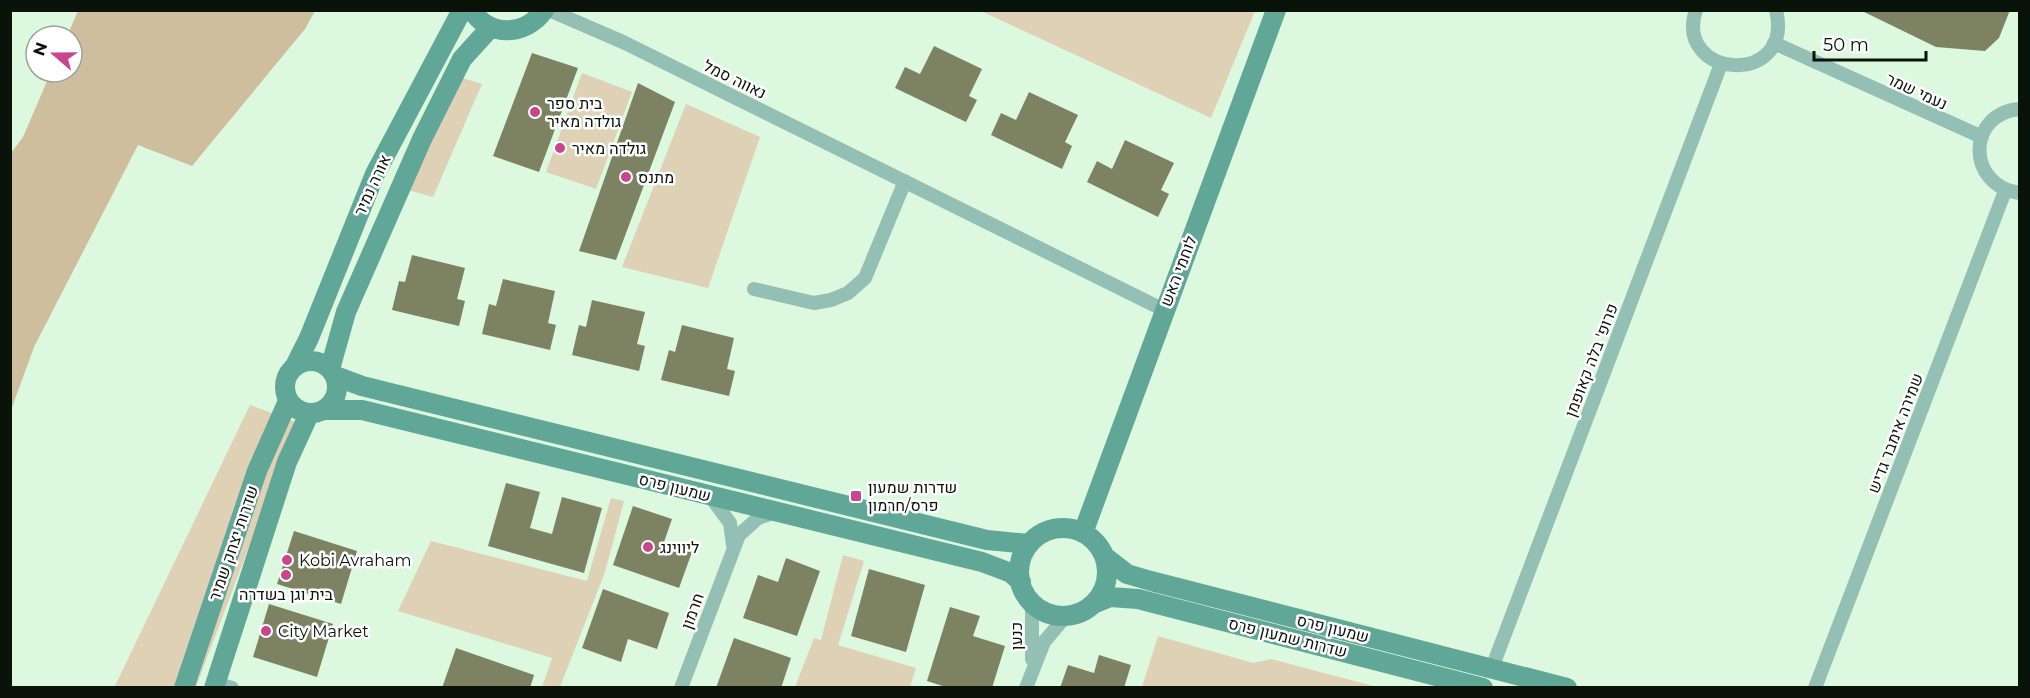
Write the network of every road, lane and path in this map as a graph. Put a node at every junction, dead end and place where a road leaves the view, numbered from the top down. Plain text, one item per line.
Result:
1 (462, 10) edge
2 (472, 10) edge
3 (544, 10) edge
4 (549, 10) edge
5 (1276, 10) edge
6 (1696, 10) edge
7 (1776, 10) edge
8 (491, 27) junction
9 (1774, 43) junction
10 (1721, 64) junction
11 (2019, 109) edge
12 (1982, 137) junction
13 (905, 181) junction
14 (2005, 190) junction
15 (2019, 193) edge
16 (754, 290) dead end
17 (1164, 310) junction
18 (295, 366) junction
19 (332, 373) junction
20 (288, 401) junction
21 (317, 412) junction
22 (710, 496) junction
23 (777, 512) junction
24 (1083, 533) junction
25 (1029, 544) junction
26 (733, 547) junction
27 (1104, 557) junction
28 (1021, 582) junction
29 (1032, 602) junction
30 (1093, 604) junction
31 (1066, 616) junction
32 (1492, 668) junction
33 (1032, 670) junction
34 (220, 686) edge
35 (184, 687) edge
36 (681, 687) edge
37 (1026, 687) edge
38 (1484, 687) edge
39 (1567, 687) edge
40 (1815, 687) edge

1 - 18 street, אורה נמיר
2 - 8 street
3 - 8 street
4 - 13 street, נאווה סמל
5 - 17 street, לוחמי האש
6 - 10 street
7 - 9 street
8 - 19 street, אורה נמיר
9 - 10 street
9 - 12 street, נעמי שמר
10 - 32 street, פרופ' בלה קאופמן
11 - 12 street
12 - 14 street
13 - 16 street
13 - 17 street, נאווה סמל
14 - 15 street
14 - 40 street, שמירה אימבר גדיש
17 - 24 street, לוחמי האש
18 - 19 street
18 - 20 street
19 - 21 street
19 - 25 street, שמעון פרס
20 - 21 street
20 - 35 street, שדרות יצחק שמיר
21 - 22 street, שמעון פרס
21 - 34 street, שדרות יצחק שמיר
22 - 23 street, שמעון פרס
22 - 26 street
23 - 26 street, חרמון
23 - 28 street, שמעון פרס
24 - 25 street
24 - 27 street
25 - 28 street
26 - 36 street, חרמון
27 - 30 street
27 - 32 street, שמעון פרס
28 - 29 street
29 - 31 street
29 - 33 street, כנען
30 - 31 street
30 - 38 street, שדרות שמעון פרס
31 - 33 street, כנען
32 - 39 street, שמעון פרס
33 - 37 street, כנען

